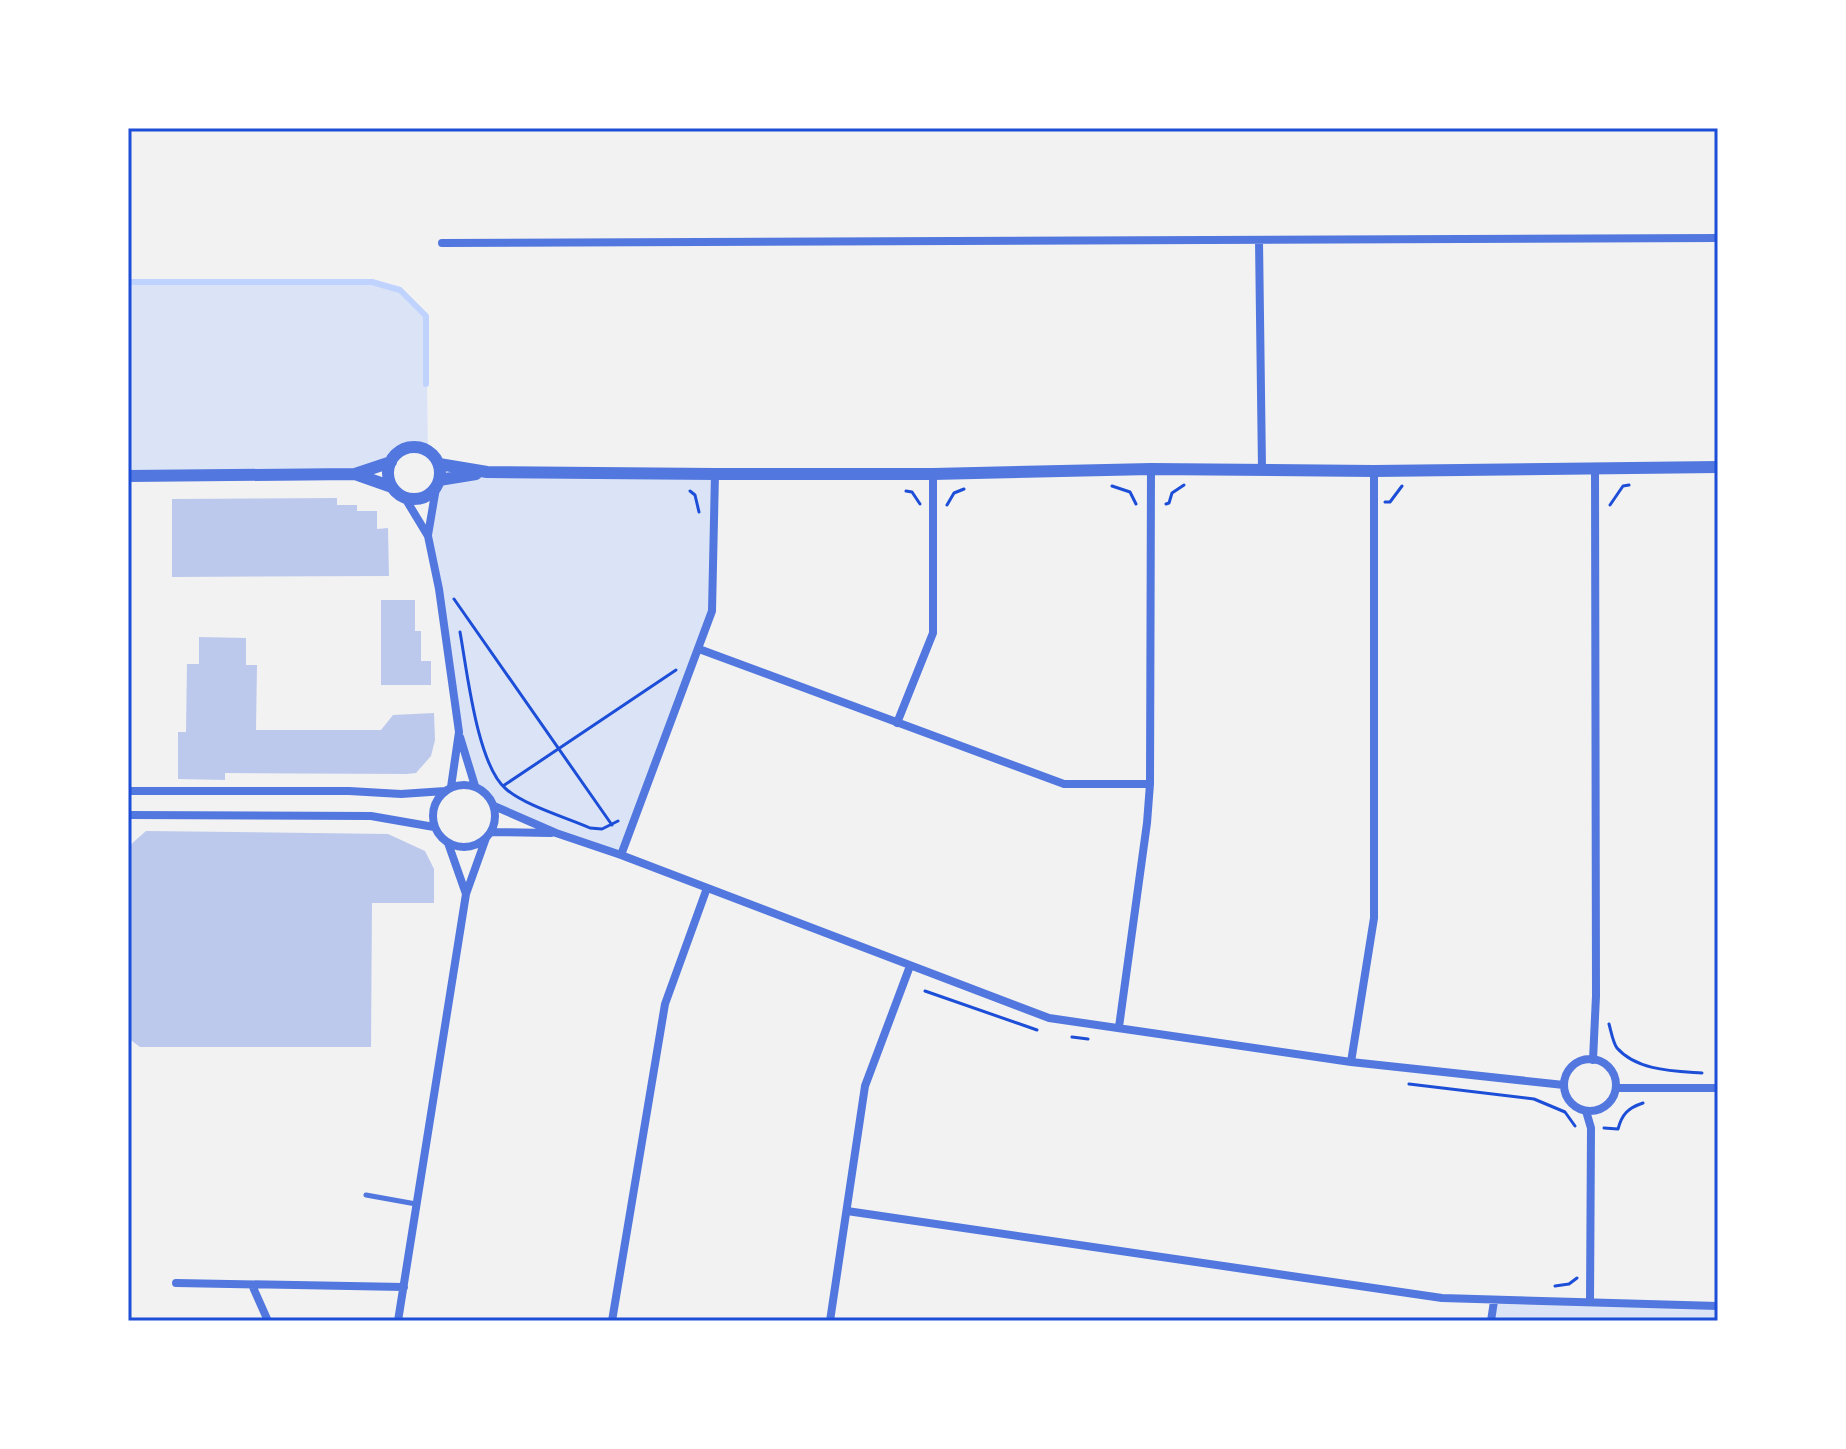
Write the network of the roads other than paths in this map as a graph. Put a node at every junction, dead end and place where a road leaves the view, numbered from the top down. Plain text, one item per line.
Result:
1 (1718, 238) edge
2 (1259, 240) junction
3 (442, 243) dead end
4 (391, 462) junction
5 (439, 464) junction
6 (1595, 467) junction
7 (1718, 467) edge
8 (1151, 469) junction
9 (1262, 469) junction
10 (1374, 471) junction
11 (487, 472) junction
12 (355, 474) junction
13 (715, 474) junction
14 (933, 474) junction
15 (128, 476) edge
16 (438, 484) junction
17 (392, 487) junction
18 (405, 498) junction
19 (428, 536) junction
20 (698, 652) junction
21 (897, 723) junction
22 (459, 732) junction
23 (1150, 784) junction
24 (475, 786) junction
25 (448, 789) junction
26 (128, 791) edge
27 (494, 806) junction
28 (128, 815) edge
29 (434, 827) junction
30 (556, 833) junction
31 (488, 835) junction
32 (448, 843) junction
33 (621, 855) junction
34 (707, 888) junction
35 (466, 894) junction
36 (910, 966) junction
37 (1119, 1027) junction
38 (1593, 1060) junction
39 (1351, 1062) junction
40 (1564, 1085) junction
41 (1617, 1088) junction
42 (1718, 1088) edge
43 (1586, 1111) junction
44 (366, 1195) dead end
45 (417, 1204) junction
46 (847, 1211) junction
47 (176, 1283) dead end
48 (252, 1285) junction
49 (404, 1287) junction
50 (1494, 1301) junction
51 (1590, 1302) junction
52 (1718, 1306) edge
53 (268, 1321) edge
54 (398, 1321) edge
55 (612, 1321) edge
56 (830, 1321) edge
57 (1491, 1321) edge

1 - 2 street
2 - 3 street
2 - 9 street
4 - 5 street
4 - 12 street
4 - 17 street
5 - 11 street
5 - 16 street
6 - 7 street
6 - 10 street
6 - 38 street
8 - 9 street
8 - 14 street
8 - 23 street
9 - 10 street
10 - 39 street
11 - 13 street
11 - 16 street
12 - 15 street
12 - 17 street
13 - 14 street
13 - 20 street
14 - 21 street
16 - 18 street
16 - 19 street
17 - 18 street
18 - 19 street
19 - 22 street
20 - 21 street
20 - 33 street
21 - 23 street
22 - 24 street
22 - 25 street
23 - 37 street
24 - 25 street
24 - 27 street
25 - 26 street
25 - 29 street
27 - 30 street
27 - 31 street
28 - 29 street
29 - 32 street
30 - 31 street
30 - 33 street
31 - 32 street
31 - 35 street
32 - 35 street
33 - 34 street
34 - 36 street
34 - 55 street
35 - 45 street
36 - 37 street
36 - 46 street
37 - 39 street
38 - 40 street
38 - 41 street
39 - 40 street
40 - 43 street
41 - 42 street
41 - 43 street
43 - 51 street
44 - 45 lane
45 - 49 street
46 - 50 street
46 - 56 street
47 - 48 street
48 - 49 street
48 - 53 street
49 - 54 street
50 - 51 street
50 - 57 street
51 - 52 street

